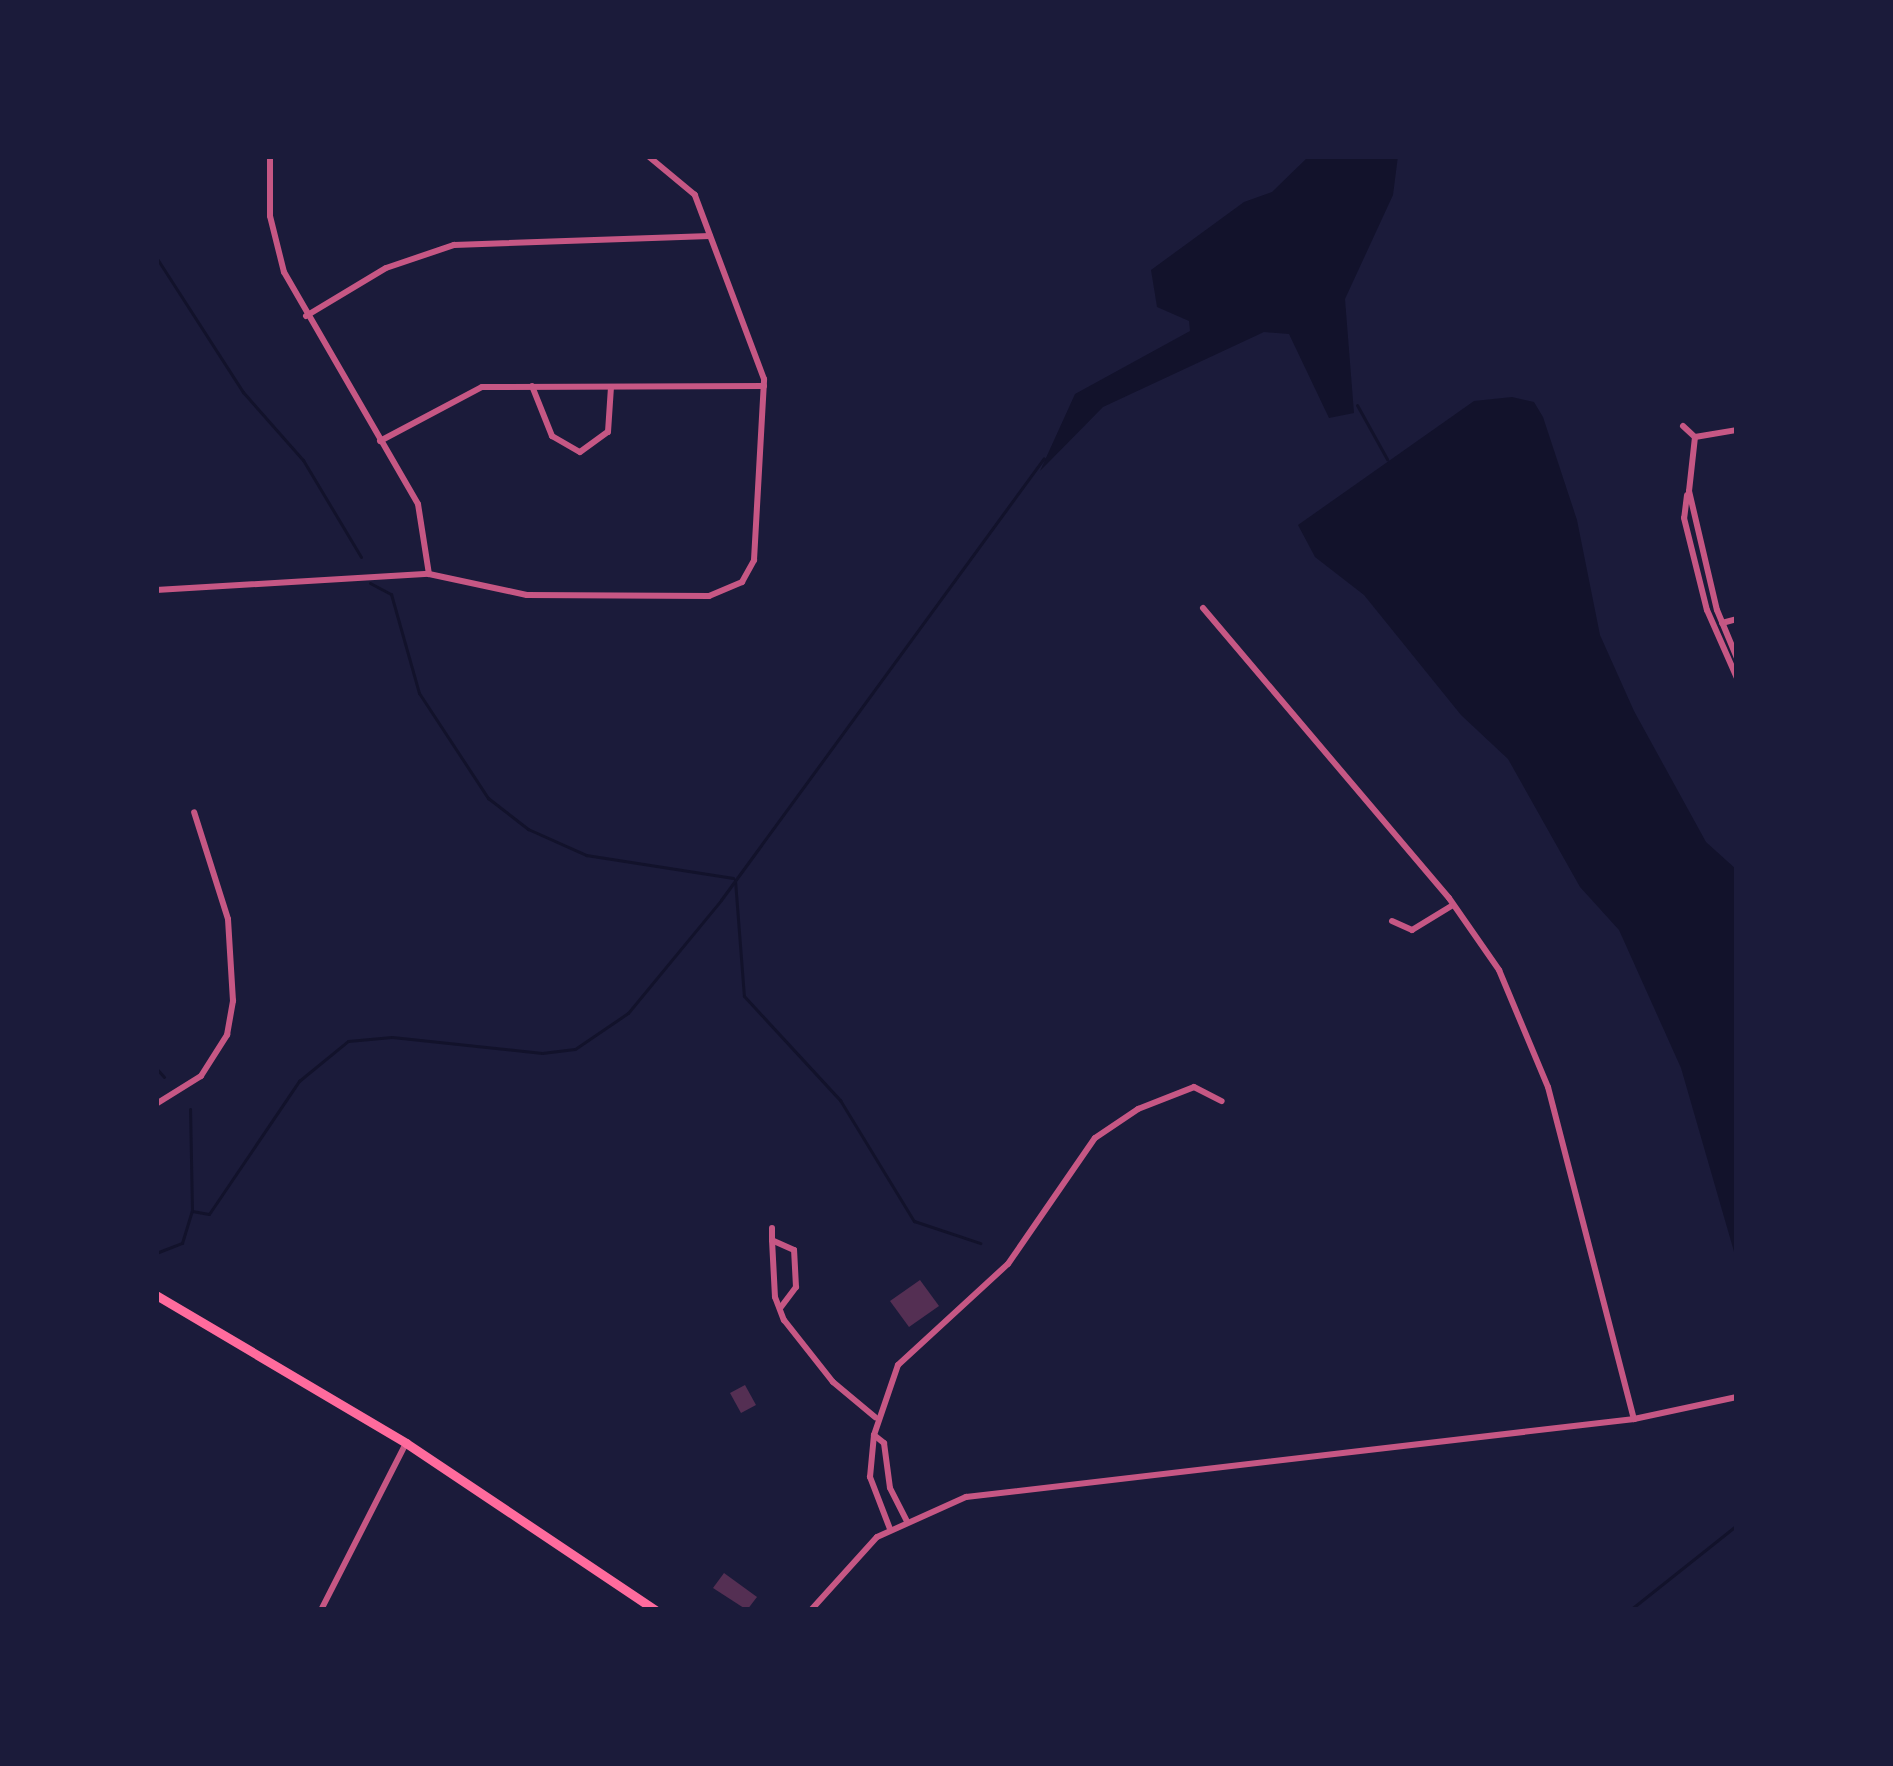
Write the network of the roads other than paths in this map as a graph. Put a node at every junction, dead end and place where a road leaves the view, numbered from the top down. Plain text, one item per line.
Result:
1 (270, 156) edge
2 (648, 156) edge
3 (710, 236) junction
4 (306, 316) junction
5 (532, 386) junction
6 (765, 386) junction
7 (611, 387) junction
8 (1683, 426) dead end
9 (1737, 430) edge
10 (1695, 437) junction
11 (380, 441) junction
12 (429, 574) junction
13 (156, 590) edge
14 (1204, 608) dead end
15 (1737, 619) edge
16 (1717, 624) junction
17 (1737, 658) edge
18 (1737, 678) edge
19 (194, 812) dead end
20 (1453, 905) junction
21 (1392, 921) dead end
22 (1222, 1101) dead end
23 (156, 1104) edge
24 (772, 1228) dead end
25 (772, 1240) junction
26 (156, 1295) edge
27 (781, 1306) junction
28 (1737, 1396) edge
29 (875, 1417) junction
30 (1634, 1419) junction
31 (874, 1435) junction
32 (406, 1442) junction
33 (892, 1493) junction
34 (877, 1499) junction
35 (906, 1520) junction
36 (890, 1528) junction
37 (321, 1610) edge
38 (655, 1610) edge
39 (811, 1610) edge

1 - 4 street
2 - 3 street
3 - 4 street
3 - 6 street
4 - 11 street
5 - 7 street
5 - 7 street
5 - 11 street
6 - 7 street
6 - 12 street
8 - 10 street
9 - 10 street
10 - 16 street
11 - 12 street
12 - 13 street
14 - 20 street
15 - 16 street
16 - 17 street
16 - 18 street
19 - 23 street
20 - 21 street
20 - 30 street
22 - 29 street
24 - 25 street
25 - 27 street
25 - 27 street
26 - 32 main road
27 - 29 street
28 - 30 street
29 - 31 street
30 - 35 street
31 - 33 street
31 - 34 street
32 - 37 street
32 - 38 main road
33 - 34 street
33 - 35 street
34 - 36 street
35 - 36 street
36 - 39 street

